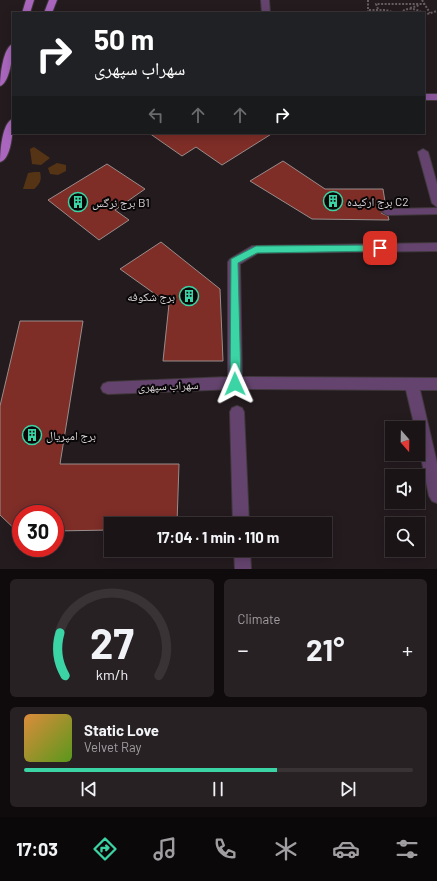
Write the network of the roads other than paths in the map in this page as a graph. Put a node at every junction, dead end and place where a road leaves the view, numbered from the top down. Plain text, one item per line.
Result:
1 (30, 0) edge
2 (53, 0) edge
3 (265, 0) edge
4 (26, 12) edge
5 (48, 12) edge
6 (266, 12) edge
7 (12, 50) edge
8 (0, 83) edge
9 (425, 97) edge
10 (437, 97) edge
11 (12, 125) edge
12 (423, 152) dead end
13 (0, 159) edge
14 (437, 203) edge
15 (437, 211) edge
16 (387, 212) dead end
17 (437, 247) edge
18 (235, 384) junction
19 (412, 384) junction
20 (437, 384) edge
21 (108, 388) dead end
22 (237, 412) dead end
23 (437, 496) edge
24 (241, 517) edge
25 (242, 557) edge
26 (243, 569) edge

1 - 4 main road
2 - 5 main road
3 - 6 street
7 - 8 main road
9 - 10 street
11 - 13 main road
12 - 14 street
15 - 16 lane
17 - 18 street
18 - 19 street, سهراب سپهری
18 - 21 street, سهراب سپهری
19 - 20 street, سهراب سپهری
19 - 23 street
22 - 24 street
25 - 26 street

